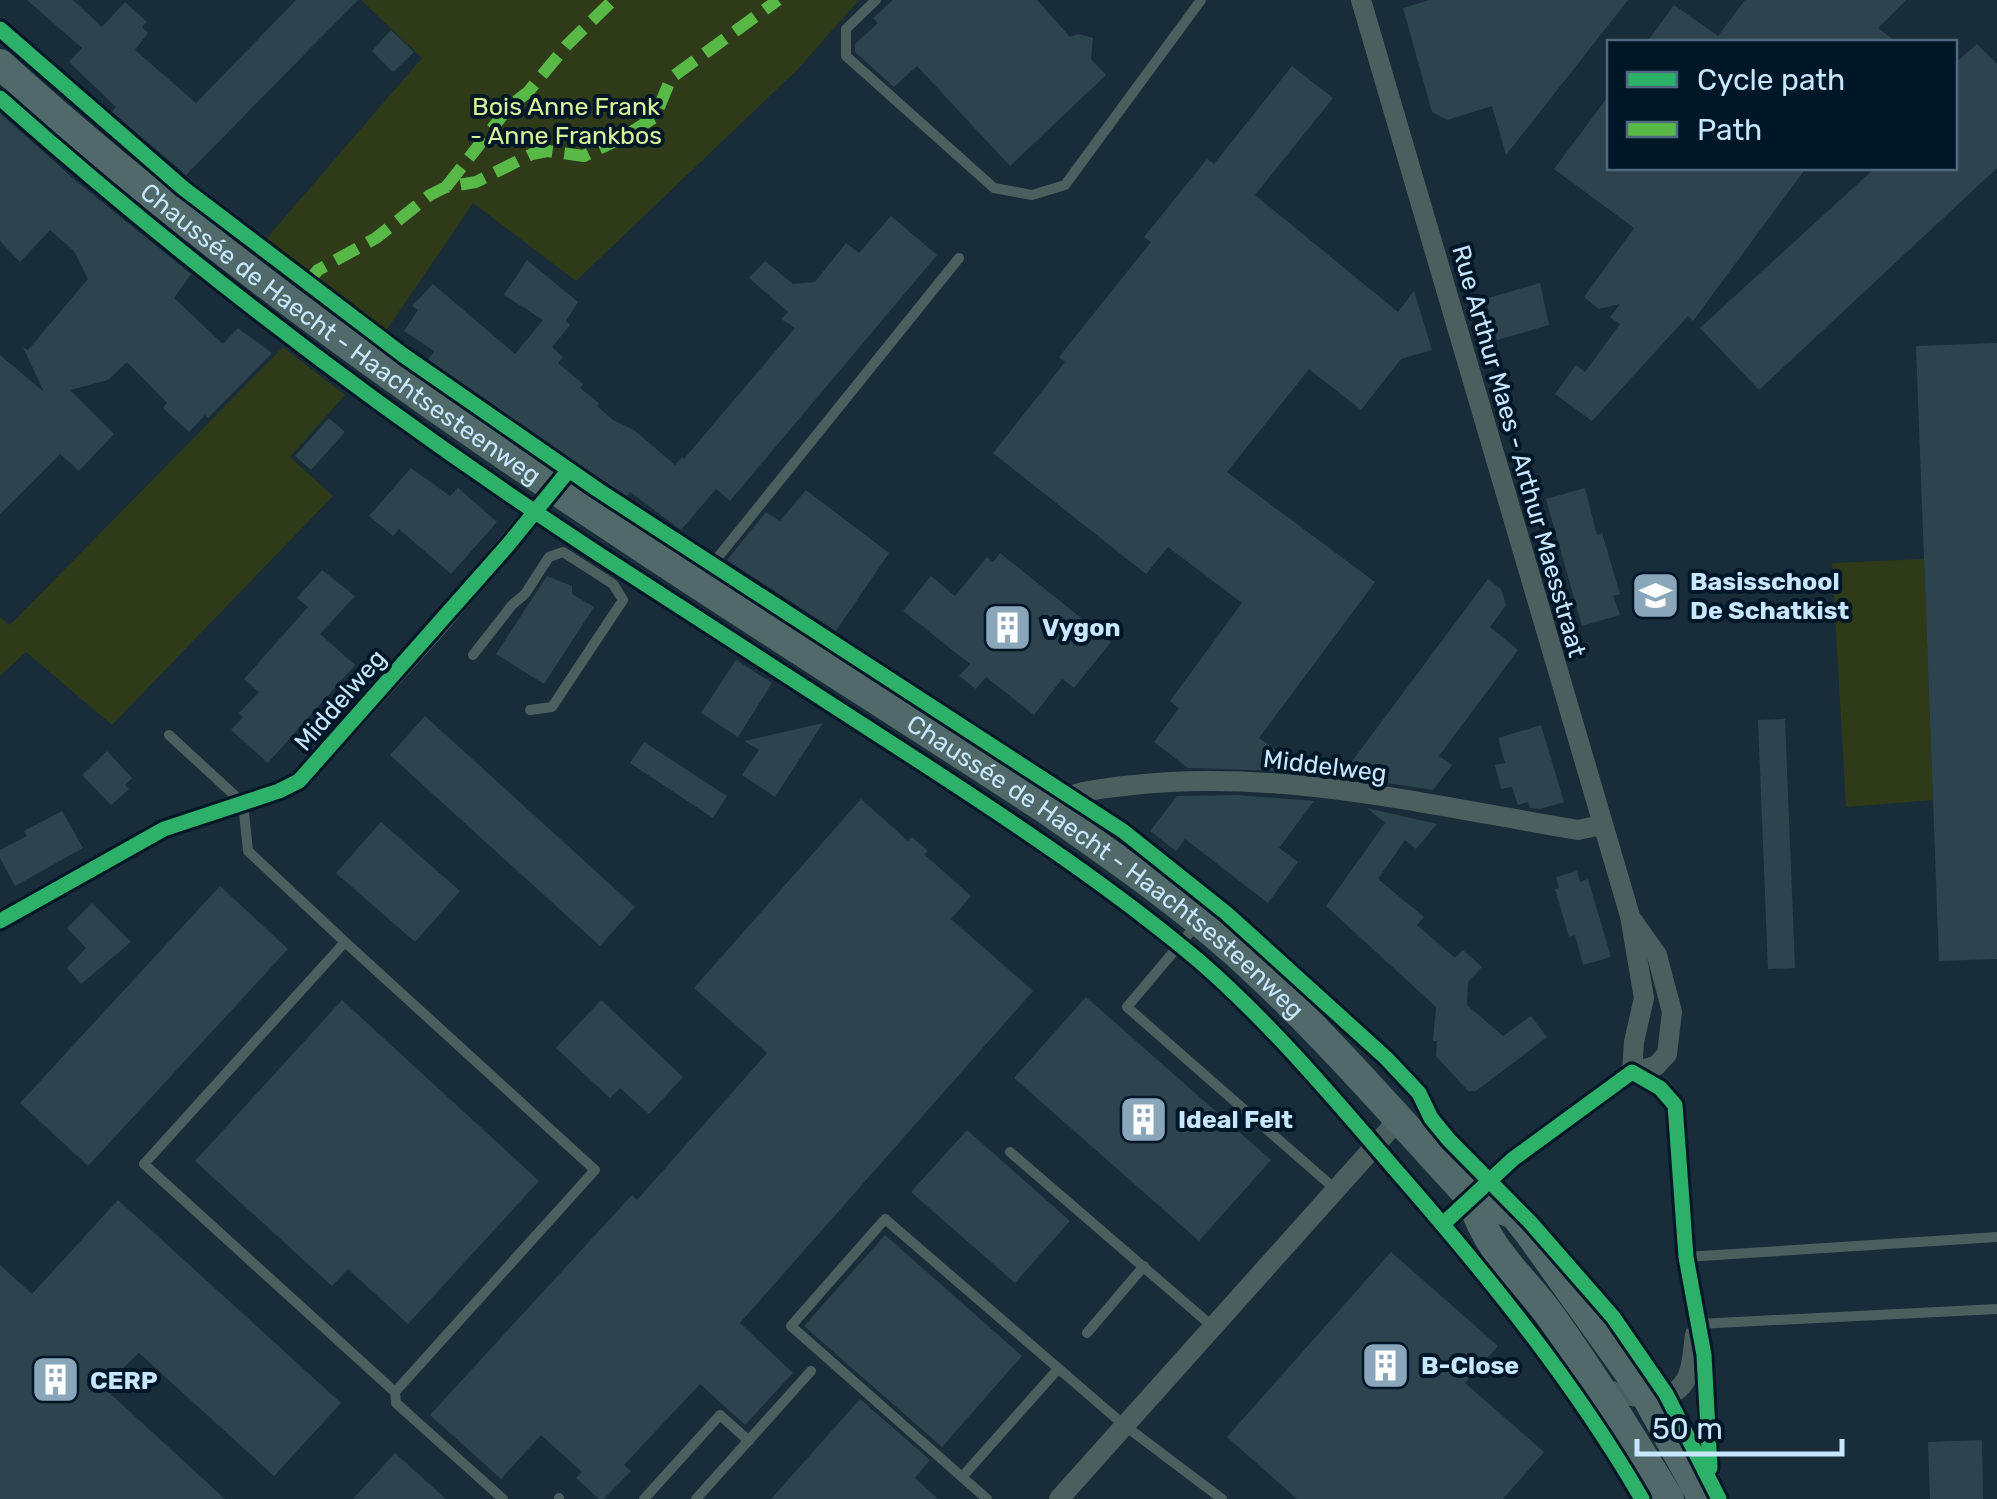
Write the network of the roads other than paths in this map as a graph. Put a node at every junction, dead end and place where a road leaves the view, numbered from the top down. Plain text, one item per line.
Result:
1 (876, 0) edge
2 (1202, 0) edge
3 (1361, 0) edge
4 (0, 64) edge
5 (959, 258) dead end
6 (554, 490) junction
7 (698, 582) junction
8 (473, 655) dead end
9 (530, 710) dead end
10 (170, 735) dead end
11 (243, 803) junction
12 (1046, 809) junction
13 (1601, 825) junction
14 (1630, 916) junction
15 (0, 920) edge
16 (1198, 923) junction
17 (345, 942) junction
18 (1632, 1072) junction
19 (1399, 1119) junction
20 (1010, 1152) dead end
21 (1334, 1188) junction
22 (1471, 1198) junction
23 (1997, 1237) edge
24 (1686, 1257) junction
25 (1144, 1266) junction
26 (1997, 1309) edge
27 (1696, 1324) junction
28 (1212, 1326) junction
29 (1087, 1333) dead end
30 (1058, 1369) junction
31 (811, 1371) dead end
32 (1602, 1388) junction
33 (395, 1392) junction
34 (1648, 1399) junction
35 (1124, 1425) junction
36 (749, 1441) junction
37 (962, 1478) junction
38 (503, 1499) edge
39 (644, 1499) edge
40 (696, 1499) edge
41 (987, 1499) edge
42 (1058, 1499) edge
43 (1222, 1499) edge
44 (1669, 1499) edge
45 (1706, 1499) edge

1 - 2 lane
3 - 13 street, Rue Arthur Maes - Arthur Maesstraat
4 - 6 main road, Chaussée de Haecht - Haachtsesteenweg
5 - 7 lane
6 - 7 main road, Chaussée de Haecht - Haachtsesteenweg
6 - 11 street, Middelweg
7 - 12 main road, Chaussée de Haecht - Haachtsesteenweg
8 - 9 lane
10 - 11 lane
11 - 15 street, Middelweg
11 - 17 lane
12 - 13 street, Middelweg
12 - 16 main road, Chaussée de Haecht - Haachtsesteenweg
13 - 14 street, Rue Arthur Maes - Arthur Maesstraat
14 - 18 street, Rue Arthur Maes - Arthur Maesstraat
14 - 18 street, Rue Arthur Maes - Arthur Maesstraat
16 - 19 main road, Chaussée de Haecht - Haachtsesteenweg
16 - 21 lane
17 - 33 lane
17 - 33 lane
18 - 22 street, Rue Arthur Maes - Arthur Maesstraat
18 - 24 street
19 - 21 street
19 - 22 main road, Chaussée de Haecht - Haachtsesteenweg
20 - 25 lane
21 - 28 street
22 - 32 main road, Chaussée de Haecht - Haachtsesteenweg
22 - 34 main road, Chaussée de Haecht - Haachtsesteenweg
23 - 24 lane
24 - 27 street
25 - 28 lane
25 - 29 lane
26 - 27 lane
27 - 34 street
27 - 45 street
28 - 35 street
30 - 35 lane
30 - 37 lane
30 - 37 lane
31 - 36 lane
32 - 34 street
32 - 44 main road, Chaussée de Haecht - Haachtsesteenweg
33 - 38 lane
34 - 45 main road, Chaussée de Haecht - Haachtsesteenweg
35 - 42 street
35 - 43 lane
36 - 39 lane
36 - 40 lane
37 - 41 lane

